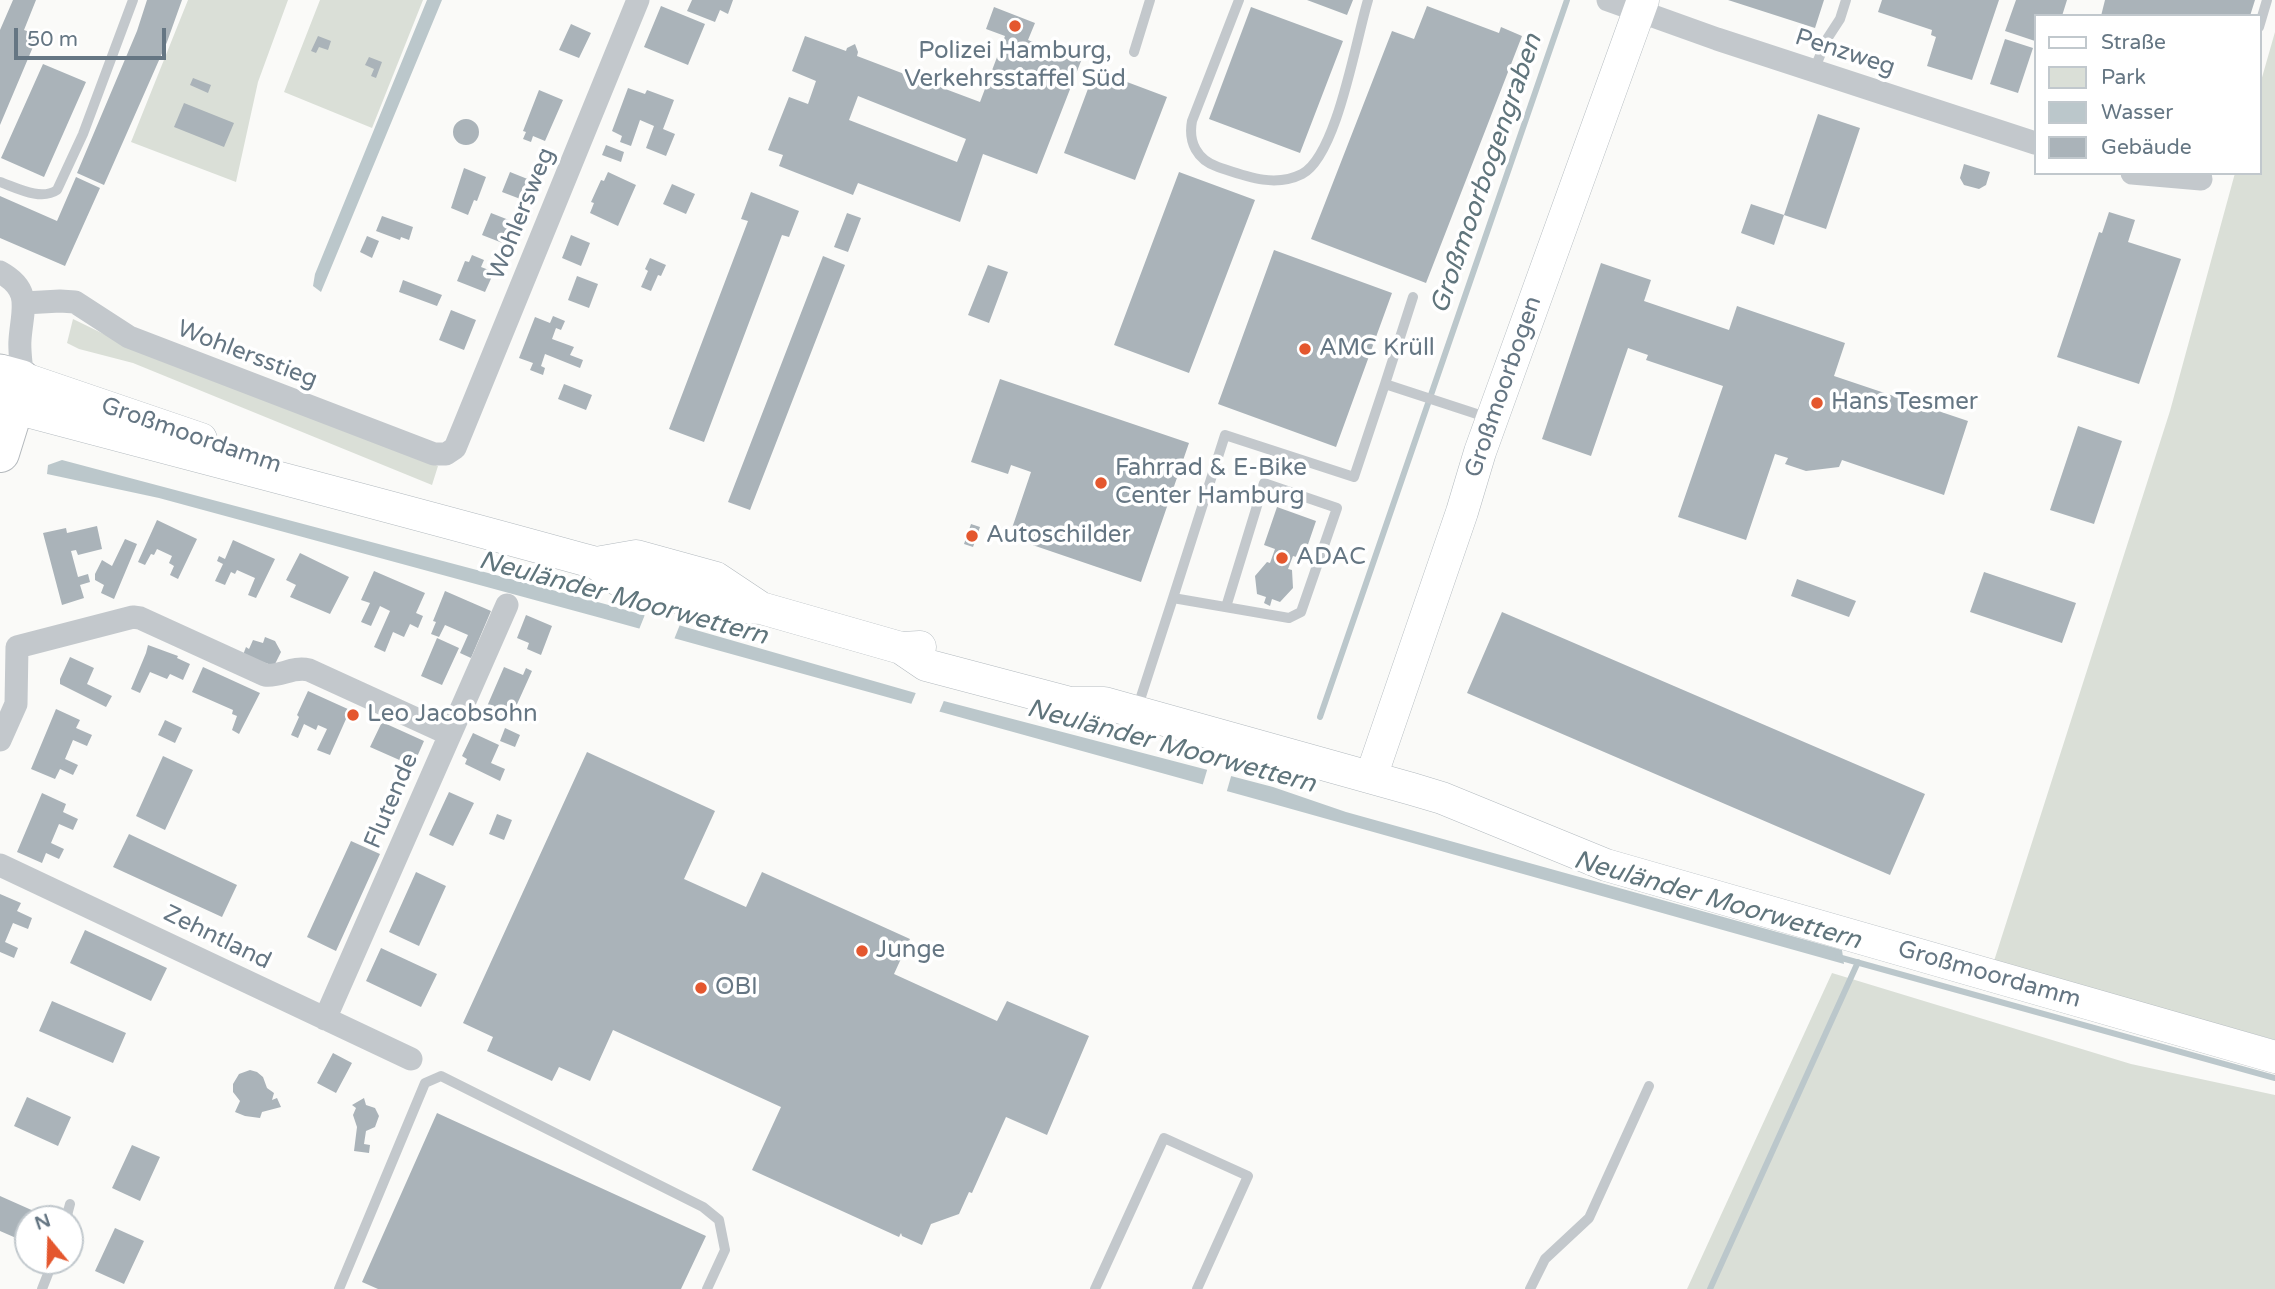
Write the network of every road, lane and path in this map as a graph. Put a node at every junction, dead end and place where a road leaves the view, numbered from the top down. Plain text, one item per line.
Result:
1 (133, 0) edge
2 (639, 0) edge
3 (1150, 0) edge
4 (1238, 0) edge
5 (1368, 0) edge
6 (1608, 0) edge
7 (1846, 0) edge
8 (2267, 0) edge
9 (1641, 6) edge
10 (2261, 20) edge
11 (1135, 52) dead end
12 (1814, 70) junction
13 (2034, 143) edge
14 (2179, 175) edge
15 (2203, 176) edge
16 (0, 182) edge
17 (0, 272) edge
18 (1413, 297) dead end
19 (24, 303) junction
20 (1385, 383) junction
21 (7, 386) edge
22 (1492, 419) junction
23 (455, 448) joint
24 (0, 453) edge
25 (596, 563) junction
26 (1173, 598) junction
27 (507, 604) dead end
28 (1226, 607) junction
29 (761, 608) junction
30 (901, 648) junction
31 (971, 657) junction
32 (941, 669) junction
33 (1104, 703) junction
34 (1136, 712) junction
35 (449, 734) junction
36 (0, 740) edge
37 (1371, 776) junction
38 (0, 865) edge
39 (325, 1020) junction
40 (2275, 1057) edge
41 (411, 1059) dead end
42 (1649, 1086) dead end
43 (339, 1289) edge
44 (707, 1289) edge
45 (1096, 1289) edge
46 (1197, 1289) edge
47 (1530, 1289) edge

1 - 16 lane
2 - 23 street, Wohlersweg
3 - 11 lane
4 - 5 lane
6 - 9 street, Penzweg
7 - 12 lane
8 - 10 lane
9 - 12 street, Penzweg
9 - 22 main road, Großmoorbogen
12 - 13 street, Penzweg
14 - 15 street
17 - 19 street
18 - 20 lane
19 - 21 street
19 - 23 street, Wohlersstieg
20 - 22 lane
20 - 26 lane
21 - 24 highway
21 - 25 main road, Großmoordamm
22 - 37 main road, Großmoorbogen
25 - 29 main road, Großmoordamm
25 - 29 main road, Großmoordamm
26 - 28 lane
26 - 34 lane
27 - 35 street, Flutende
28 - 28 lane
29 - 30 main road, Großmoordamm
30 - 31 main road, Großmoordamm
30 - 32 main road, Großmoordamm
31 - 32 main road
31 - 33 main road, Großmoordamm
32 - 33 main road, Großmoordamm
33 - 34 main road, Großmoordamm
34 - 37 main road, Großmoordamm
35 - 36 street
35 - 39 street, Flutende
37 - 40 main road, Großmoordamm
38 - 39 street, Zehntland
39 - 41 street, Zehntland
42 - 47 lane
43 - 44 lane
45 - 46 lane

